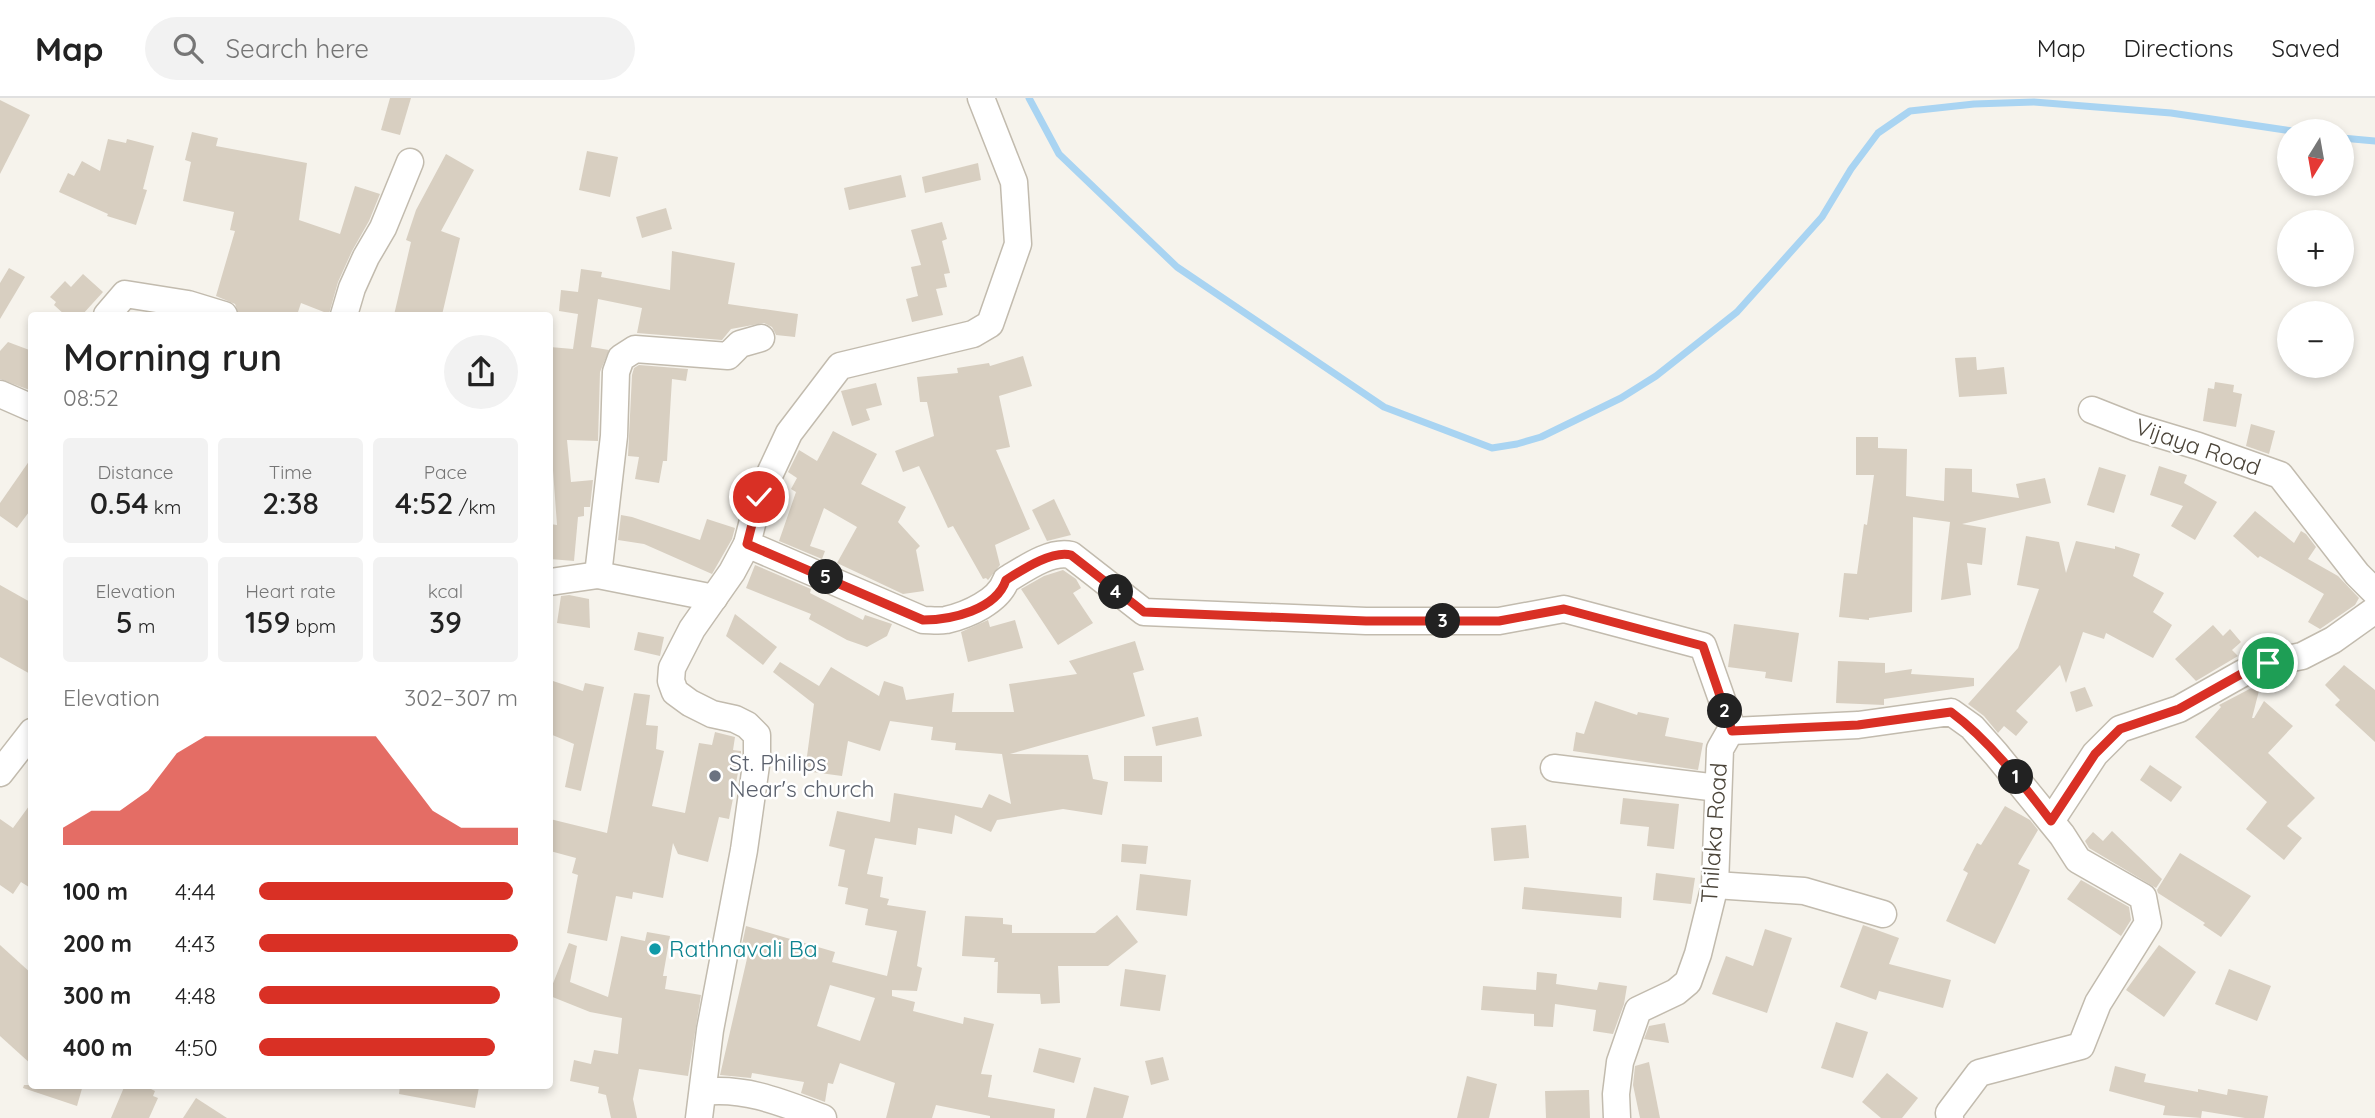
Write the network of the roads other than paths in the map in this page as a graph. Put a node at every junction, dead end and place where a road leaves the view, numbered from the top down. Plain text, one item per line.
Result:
1 (981, 98) edge
2 (410, 162) dead end
3 (110, 312) edge
4 (214, 312) edge
5 (345, 312) edge
6 (761, 338) dead end
7 (0, 394) edge
8 (28, 406) edge
9 (2092, 410) dead end
10 (747, 544) junction
11 (598, 575) junction
12 (553, 582) edge
13 (2375, 592) edge
14 (714, 598) junction
15 (2375, 610) edge
16 (1732, 729) junction
17 (28, 737) edge
18 (1554, 768) dead end
19 (0, 773) edge
20 (1718, 788) junction
21 (2051, 821) junction
22 (1715, 885) junction
23 (1883, 914) dead end
24 (701, 1105) edge
25 (823, 1118) edge
26 (1617, 1118) edge
27 (1950, 1118) edge

1 - 10 street
2 - 5 street
3 - 4 street
6 - 11 street
7 - 8 street
9 - 13 street, Vijaya Road
10 - 14 street
10 - 16 street
11 - 12 street
11 - 14 street
14 - 24 street
15 - 21 street
16 - 20 street, Thilaka Road
16 - 21 street
17 - 19 street
18 - 20 street
20 - 22 street, Thilaka Road
21 - 27 street
22 - 23 street
22 - 26 street, Thilaka Road
24 - 25 street

